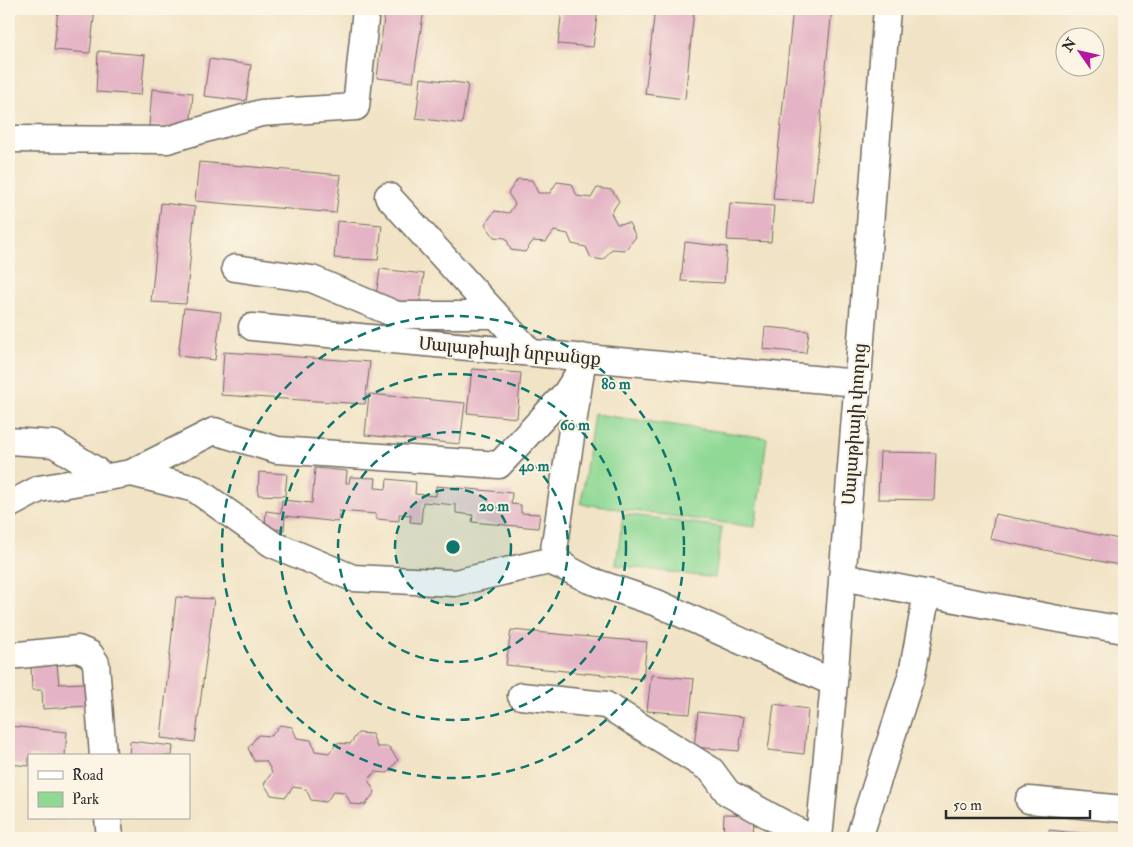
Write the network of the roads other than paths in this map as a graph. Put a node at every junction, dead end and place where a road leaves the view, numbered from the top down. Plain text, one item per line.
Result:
1 (366, 9) edge
2 (887, 9) edge
3 (9, 139) edge
4 (388, 196) dead end
5 (235, 268) dead end
6 (496, 315) junction
7 (252, 327) dead end
8 (530, 352) junction
9 (582, 363) junction
10 (857, 383) junction
11 (9, 441) edge
12 (131, 473) junction
13 (102, 476) junction
14 (9, 505) edge
15 (566, 568) junction
16 (842, 577) junction
17 (928, 593) junction
18 (1124, 630) edge
19 (9, 656) edge
20 (834, 683) junction
21 (521, 696) dead end
22 (103, 754) edge
23 (1028, 800) dead end
24 (1124, 809) edge
25 (108, 820) edge
26 (110, 838) edge
27 (810, 838) edge
28 (819, 838) edge
29 (859, 838) edge

1 - 3 street
2 - 10 street, Մալաթիայի փողոց
4 - 6 street
5 - 6 street
6 - 8 street
7 - 8 street, Մալաթիայի նրբանցք
8 - 9 street, Մալաթիայի նրբանցք
9 - 10 street, Մալաթիայի նրբանցք
9 - 12 street
9 - 15 street
10 - 16 street, Մալաթիայի փողոց
11 - 13 street
12 - 13 street
12 - 15 street
13 - 14 street
15 - 20 street
16 - 17 street
16 - 20 street, Մալաթիայի փողոց
17 - 18 street
17 - 29 street
19 - 22 street
20 - 28 street, Մալաթիայի փողոց
21 - 27 street
23 - 24 street
25 - 26 street

